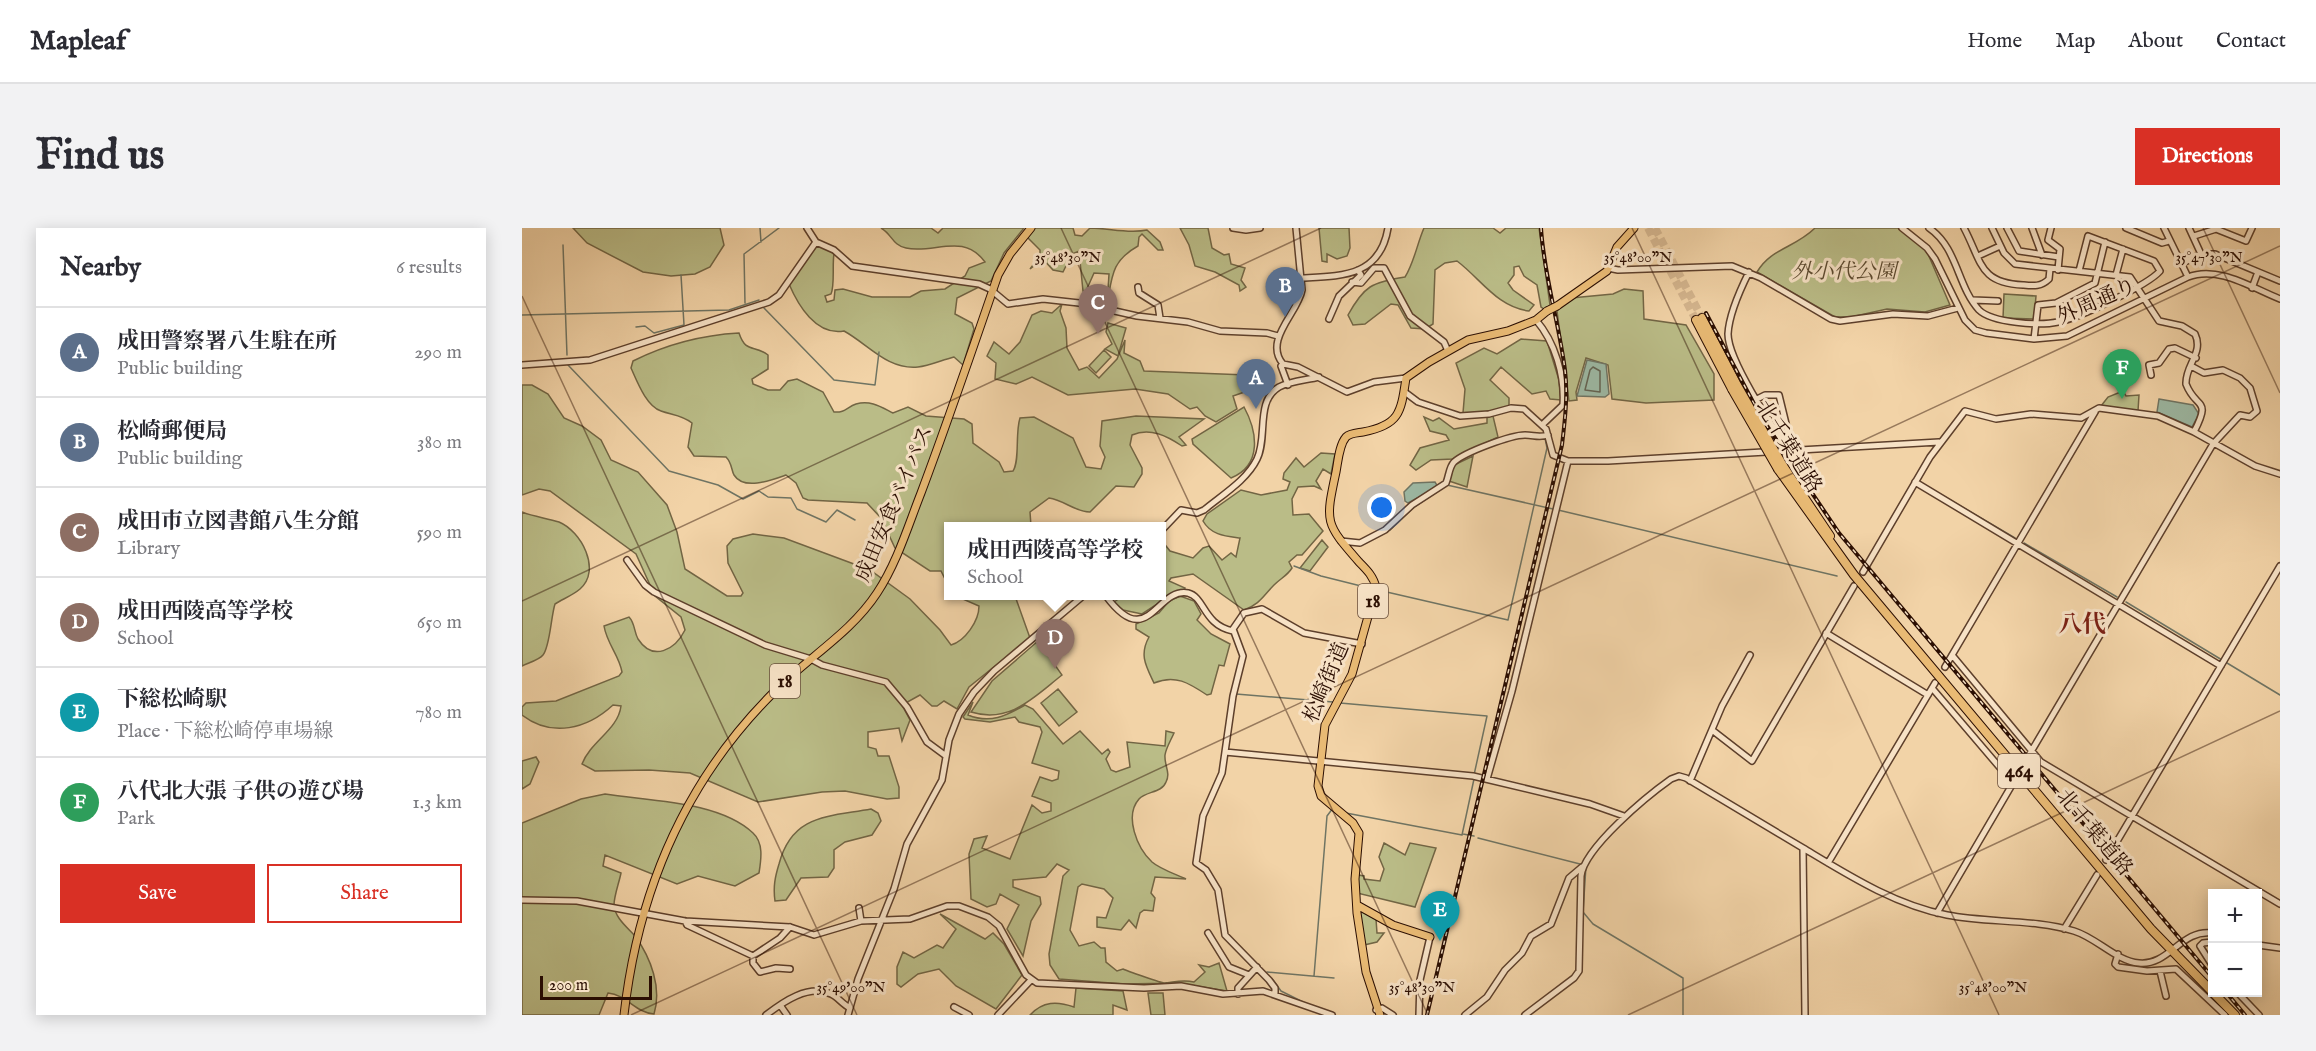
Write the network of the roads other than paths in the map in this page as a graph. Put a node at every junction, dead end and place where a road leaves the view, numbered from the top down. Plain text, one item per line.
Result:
1 (807, 228) edge
2 (1030, 228) edge
3 (1233, 228) edge
4 (1260, 228) edge
5 (1296, 228) edge
6 (1388, 228) edge
7 (1634, 228) edge
8 (1902, 228) edge
9 (1929, 228) edge
10 (1964, 228) edge
11 (1992, 228) edge
12 (2007, 228) edge
13 (2032, 228) edge
14 (2051, 228) edge
15 (2126, 228) edge
16 (2164, 228) edge
17 (2189, 228) edge
18 (2252, 228) edge
19 (2194, 236) junction
20 (2169, 241) junction
21 (816, 242) junction
22 (2105, 242) junction
23 (2000, 246) junction
24 (2124, 249) junction
25 (2201, 254) junction
26 (2042, 255) junction
27 (1978, 256) junction
28 (2060, 257) junction
29 (2181, 264) junction
30 (1608, 268) junction
31 (2050, 269) junction
32 (1358, 270) junction
33 (2058, 270) junction
34 (2079, 271) junction
35 (1749, 272) junction
36 (2258, 272) junction
37 (2098, 273) junction
38 (2116, 275) junction
39 (2188, 277) junction
40 (1302, 278) junction
41 (2280, 281) edge
42 (1352, 282) junction
43 (2138, 286) junction
44 (1138, 287) dead end
45 (2252, 288) junction
46 (993, 293) junction
47 (2280, 298) edge
48 (2145, 299) junction
49 (1973, 300) junction
50 (1998, 301) dead end
51 (1958, 308) junction
52 (1160, 318) junction
53 (1329, 319) dead end
54 (1699, 319) tunnel mouth
55 (1536, 320) junction
56 (2036, 323) junction
57 (1278, 336) junction
58 (2034, 339) junction
59 (1448, 351) junction
60 (2196, 358) junction
61 (1283, 364) junction
62 (522, 365) edge
63 (2191, 366) junction
64 (2151, 375) dead end
65 (1319, 377) junction
66 (1406, 378) junction
67 (1288, 385) junction
68 (1406, 393) junction
69 (1757, 399) junction
70 (2097, 408) junction
71 (1542, 425) junction
72 (2194, 432) junction
73 (1548, 435) junction
74 (1782, 440) junction
75 (1939, 442) junction
76 (2213, 444) junction
77 (1788, 449) junction
78 (1568, 461) junction
79 (2280, 474) edge
80 (1915, 482) junction
81 (1166, 525) edge
82 (1341, 541) junction
83 (2016, 543) junction
84 (627, 560) dead end
85 (2280, 566) edge
86 (1863, 572) dead end
87 (1854, 586) dead end
88 (1078, 600) edge
89 (1109, 600) edge
90 (2119, 604) junction
91 (1233, 631) junction
92 (1827, 633) junction
93 (1362, 644) junction
94 (1750, 655) dead end
95 (1952, 655) junction
96 (811, 659) junction
97 (2221, 665) junction
98 (1945, 667) tunnel mouth
99 (1928, 694) junction
100 (1712, 730) junction
101 (2032, 751) junction
102 (1225, 752) junction
103 (946, 756) junction
104 (1320, 762) junction
105 (2025, 762) dead end
106 (1487, 779) junction
107 (1690, 781) junction
108 (1624, 816) junction
109 (2131, 816) junction
110 (1803, 848) junction
111 (2106, 860) dead end
112 (1828, 863) junction
113 (1582, 867) junction
114 (2097, 875) dead end
115 (522, 900) edge
116 (2280, 904) edge
117 (1357, 905) junction
118 (859, 908) dead end
119 (1937, 913) junction
120 (642, 914) junction
121 (883, 918) junction
122 (685, 921) junction
123 (861, 921) junction
124 (790, 927) junction
125 (2064, 929) junction
126 (1208, 933) dead end
127 (2208, 933) edge
128 (1430, 937) joint
129 (2208, 942) edge
130 (2262, 946) edge
131 (2280, 948) edge
132 (2170, 950) junction
133 (2118, 954) junction
134 (753, 956) junction
135 (2208, 959) edge
136 (1257, 967) junction
137 (790, 969) dead end
138 (2160, 971) junction
139 (1249, 975) junction
140 (1031, 980) junction
141 (1238, 993) junction
142 (1275, 994) junction
143 (2166, 996) dead end
144 (2241, 997) edge
145 (780, 1005) junction
146 (954, 1007) dead end
147 (850, 1008) junction
148 (1378, 1012) edge
149 (624, 1015) edge
150 (766, 1015) edge
151 (787, 1015) edge
152 (848, 1015) edge
153 (969, 1015) edge
154 (998, 1015) edge
155 (1332, 1015) edge
156 (1393, 1015) edge
157 (1419, 1015) edge
158 (1465, 1015) edge
159 (1526, 1015) edge
160 (1805, 1015) edge
161 (2225, 1015) edge
162 (2235, 1015) edge
163 (2259, 1015) edge

1 - 21 street
2 - 46 main road, 成田安食バイパス / 18
3 - 4 street
5 - 40 street
6 - 32 street
7 - 30 main road
8 - 51 street, 外周通り
9 - 49 street
10 - 27 street
11 - 23 street
12 - 26 street
13 - 26 street
14 - 28 street
15 - 20 street
16 - 20 street
17 - 19 street
18 - 19 street
19 - 25 street
20 - 29 street
21 - 46 street
21 - 62 street
22 - 24 street
22 - 34 street
22 - 37 street
23 - 27 street
23 - 31 street
24 - 38 street
24 - 43 street
25 - 29 street
25 - 36 street
26 - 28 street
27 - 31 street
28 - 33 street
29 - 39 street
30 - 35 street
30 - 55 main road, bridge
31 - 33 street
32 - 40 street
32 - 42 street
33 - 34 street
34 - 37 street
35 - 51 street
35 - 69 street
36 - 41 street
36 - 45 street
37 - 38 street
37 - 56 street
38 - 43 street
39 - 45 street, 外周通り
39 - 48 street, 外周通り
40 - 57 street
42 - 53 street
42 - 59 street
43 - 48 street
43 - 56 street
44 - 52 street
45 - 47 street, 外周通り
46 - 52 street
46 - 96 main road, 成田安食バイパス / 18
48 - 58 street, 外周通り
48 - 60 street
49 - 50 street
49 - 56 street
51 - 58 street, 外周通り
52 - 57 street
54 - 132 highway, 北千葉道路 / 464, bridge
55 - 59 main road
55 - 71 street
56 - 58 street
57 - 61 street
59 - 66 main road
60 - 63 street
60 - 64 street
61 - 65 street
61 - 67 street
63 - 72 street
63 - 76 street
65 - 66 street
65 - 67 street
66 - 68 main road, 松崎街道 / 18
67 - 81 street
68 - 71 street
68 - 82 main road, 松崎街道 / 18
69 - 74 street
69 - 74 street
70 - 72 street
70 - 75 street
70 - 83 street
71 - 73 street
72 - 76 street
73 - 78 street
73 - 82 street
74 - 77 street
75 - 77 street
75 - 80 street
76 - 79 street
76 - 90 street
77 - 78 street
78 - 106 street
80 - 83 street
80 - 86 street
82 - 93 main road, 松崎街道 / 18
83 - 90 street
83 - 95 street
84 - 96 street
85 - 97 street
87 - 92 street
88 - 103 street
89 - 91 street
90 - 97 street
90 - 101 street
91 - 93 street
91 - 102 street
92 - 99 street
92 - 100 street
93 - 104 main road, 松崎街道 / 18
94 - 100 street
95 - 98 street
95 - 101 street
96 - 103 street
96 - 120 main road, 成田安食バイパス / 18
97 - 109 street
99 - 112 street
99 - 119 street
100 - 107 street
101 - 105 street
101 - 109 street
102 - 104 street
102 - 136 street
103 - 121 street
104 - 106 street
104 - 117 main road, 松崎街道 / 18
106 - 108 street
107 - 108 street
107 - 110 street
108 - 113 street
109 - 111 street
109 - 116 street
110 - 112 street
110 - 160 street
112 - 119 street
113 - 158 street
113 - 159 street
114 - 125 street
115 - 120 street
117 - 128 main road
117 - 148 main road, 松崎街道 / 18
118 - 123 street
119 - 125 street
120 - 122 street
120 - 149 main road, 成田安食バイパス / 18
121 - 123 street
121 - 140 street
121 - 147 street
122 - 124 street
122 - 134 street
123 - 124 street
124 - 134 street
125 - 133 street
126 - 139 street
127 - 132 street
128 - 157 street
129 - 135 street
130 - 131 street
132 - 133 street
132 - 162 highway, 北千葉道路 / 464
133 - 138 street
134 - 137 street
136 - 139 street
136 - 142 street
138 - 143 street
138 - 161 street
139 - 141 street
140 - 141 street
140 - 154 street
141 - 142 street
142 - 155 street
144 - 163 street
145 - 147 street
145 - 150 street
145 - 151 street
146 - 153 street
147 - 152 street
148 - 156 street

